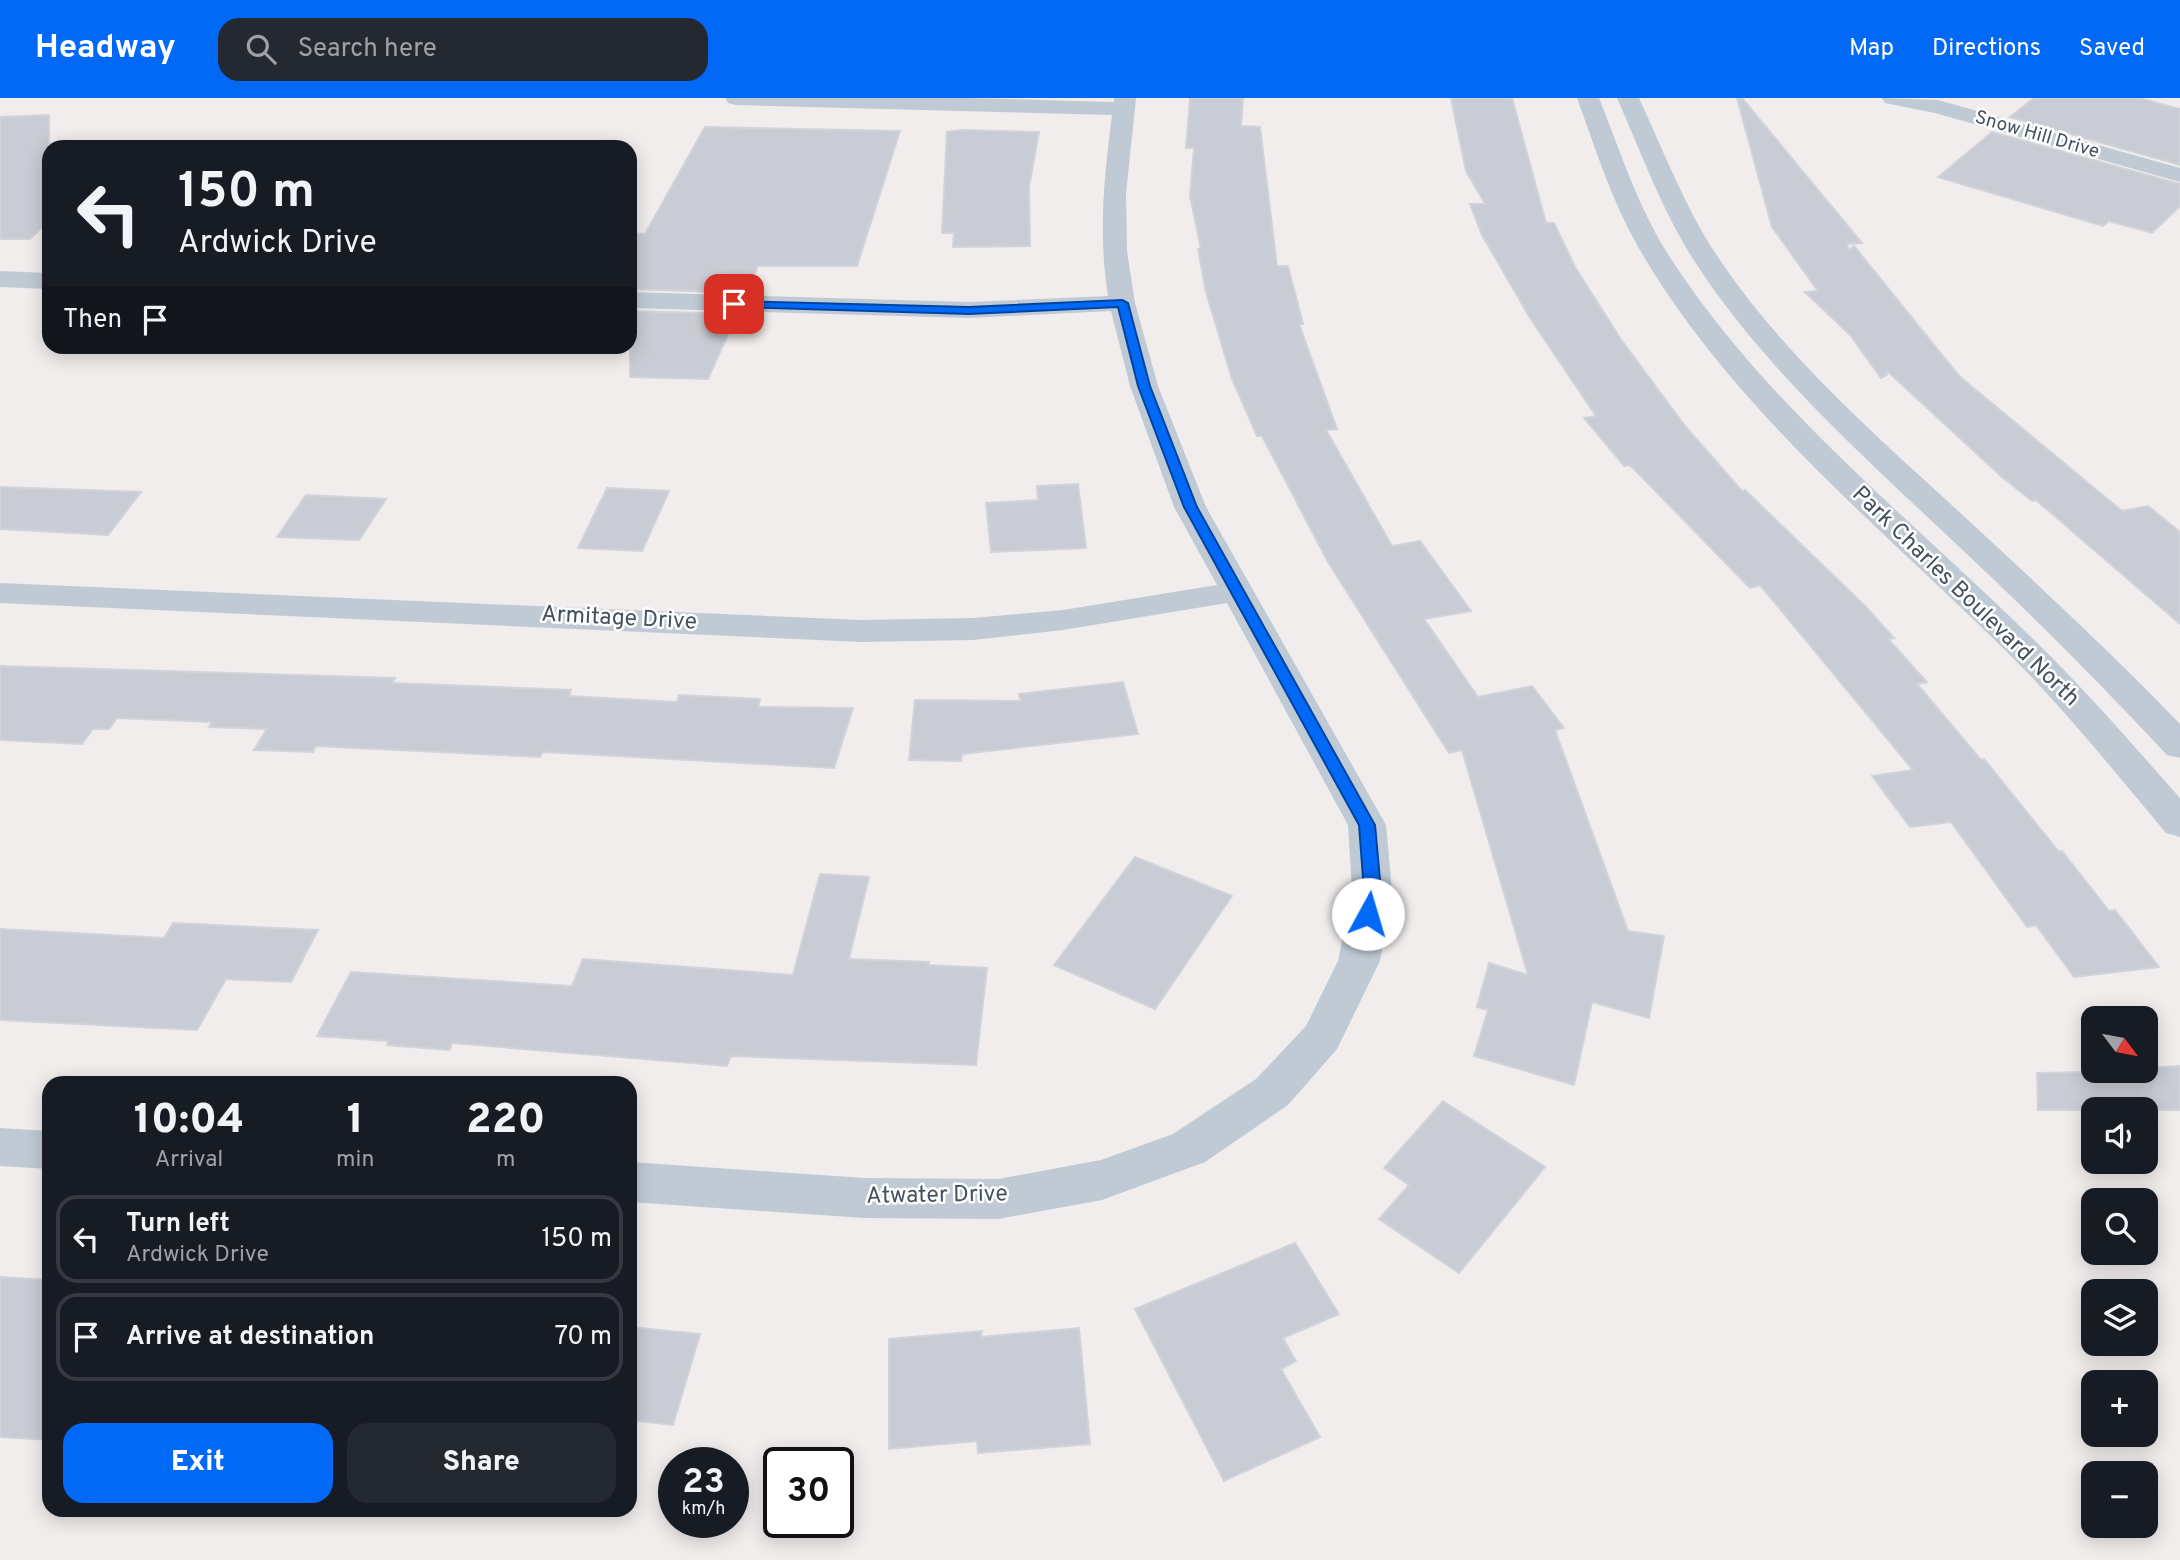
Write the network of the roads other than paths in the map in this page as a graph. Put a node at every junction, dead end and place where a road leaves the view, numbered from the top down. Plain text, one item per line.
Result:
1 (736, 98) edge
2 (1588, 98) edge
3 (1628, 98) edge
4 (1893, 98) edge
5 (1125, 103) edge
6 (2180, 175) edge
7 (0, 279) edge
8 (42, 281) edge
9 (637, 300) edge
10 (1122, 303) junction
11 (1798, 370) junction
12 (1745, 375) junction
13 (1235, 592) junction
14 (0, 593) edge
15 (2180, 746) edge
16 (2180, 823) edge
17 (0, 1147) edge
18 (42, 1150) edge
19 (637, 1182) edge

1 - 5 street
2 - 12 street, Park Charles Boulevard North
3 - 11 street, Park Charles Boulevard North
4 - 6 street, Snow Hill Drive
5 - 10 street, Atwater Drive
7 - 8 street
9 - 10 street
10 - 13 street, Atwater Drive
11 - 12 street
11 - 15 street, Park Charles Boulevard North
12 - 16 street, Park Charles Boulevard North
13 - 14 street, Armitage Drive
13 - 19 street, Atwater Drive
17 - 18 street

